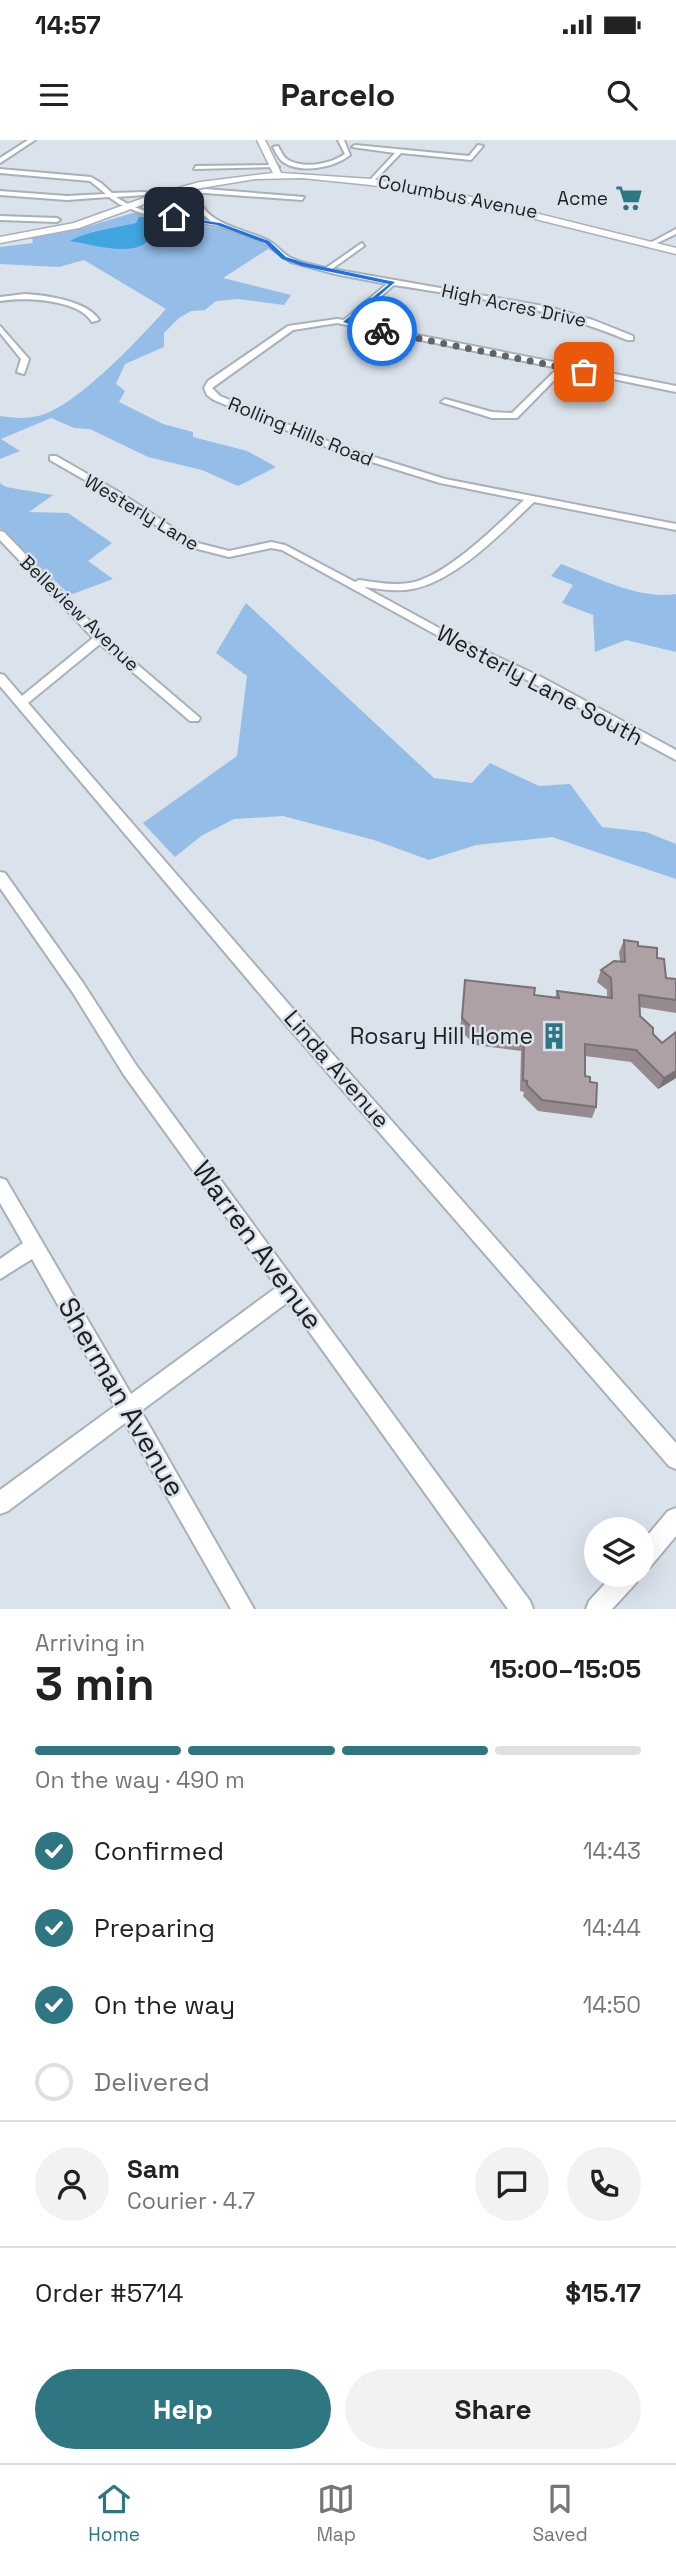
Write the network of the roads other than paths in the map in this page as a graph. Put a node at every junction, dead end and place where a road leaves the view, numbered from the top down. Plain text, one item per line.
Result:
1 (32, 140) edge
2 (261, 140) edge
3 (341, 140) edge
4 (480, 146) dead end
5 (355, 147) dead end
6 (276, 148) dead end
7 (399, 152) junction
8 (0, 161) edge
9 (196, 168) dead end
10 (277, 171) junction
11 (0, 172) edge
12 (372, 181) junction
13 (0, 192) edge
14 (144, 192) dead end
15 (108, 195) junction
16 (302, 198) dead end
17 (126, 205) junction
18 (0, 218) edge
19 (57, 220) dead end
20 (218, 224) junction
21 (676, 233) edge
22 (0, 238) edge
23 (657, 243) junction
24 (362, 245) dead end
25 (676, 248) edge
26 (327, 270) junction
27 (393, 283) junction
28 (0, 299) edge
29 (95, 320) dead end
30 (346, 322) junction
31 (0, 327) edge
32 (630, 338) dead end
33 (562, 368) junction
34 (21, 372) dead end
35 (676, 389) edge
36 (445, 402) dead end
37 (53, 458) dead end
38 (531, 499) junction
39 (676, 527) edge
40 (0, 534) edge
41 (350, 582) junction
42 (405, 613) joint
43 (100, 638) junction
44 (0, 678) edge
45 (20, 703) junction
46 (194, 718) dead end
47 (676, 756) edge
48 (0, 877) edge
49 (0, 1186) edge
50 (35, 1245) junction
51 (0, 1270) edge
52 (290, 1289) junction
53 (127, 1407) junction
54 (676, 1459) edge
55 (0, 1503) edge
56 (676, 1519) edge
57 (654, 1545) edge
58 (617, 1587) edge
59 (237, 1606) edge
60 (522, 1609) edge
61 (597, 1609) edge

1 - 8 street
2 - 10 street
3 - 6 street
4 - 7 street
5 - 7 street
7 - 12 street
9 - 10 street
10 - 12 street, Columbus Avenue
10 - 17 street, Columbus Avenue
11 - 15 street
12 - 23 street, Columbus Avenue
13 - 15 street
14 - 15 street
15 - 17 street
16 - 20 street
17 - 20 street
17 - 22 street, Columbus Avenue
18 - 19 street
20 - 26 street
21 - 23 street
23 - 25 street, Columbus Avenue
24 - 26 street
26 - 27 street
27 - 30 street
27 - 32 street, High Acres Drive
28 - 29 street
30 - 33 street
30 - 38 street, Rolling Hills Road
31 - 34 street
33 - 35 street
33 - 36 street
37 - 41 street, Westerly Lane
38 - 39 street, Rolling Hills Road
38 - 41 street, Westerly Lane
40 - 43 street, Belleview Avenue
41 - 42 street, Westerly Lane
42 - 47 street, Westerly Lane South
43 - 45 street
43 - 46 street, Belleview Avenue
44 - 45 street, Linda Avenue
45 - 54 street, Linda Avenue
48 - 52 street, Warren Avenue
49 - 50 street, Sherman Avenue
50 - 51 street
50 - 53 street, Sherman Avenue
52 - 53 street
52 - 60 street, Warren Avenue
53 - 55 street
53 - 59 street, Sherman Avenue
56 - 57 street
58 - 61 street

